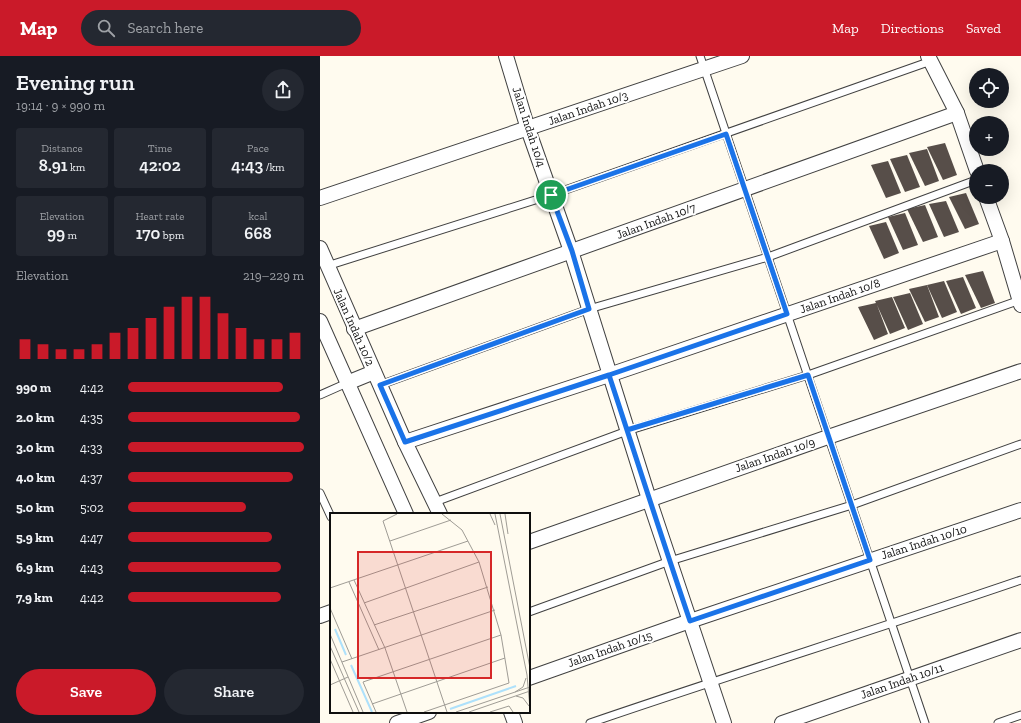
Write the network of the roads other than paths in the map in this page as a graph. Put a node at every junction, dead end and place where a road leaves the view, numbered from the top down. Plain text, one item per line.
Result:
1 (507, 56) edge
2 (742, 56) edge
3 (930, 58) edge
4 (702, 62) edge
5 (957, 113) junction
6 (528, 129) junction
7 (726, 134) junction
8 (975, 164) edge
9 (969, 183) edge
10 (745, 189) junction
11 (551, 195) junction
12 (320, 198) edge
13 (989, 204) edge
14 (1002, 240) junction
15 (320, 248) edge
16 (572, 251) junction
17 (768, 257) junction
18 (327, 266) junction
19 (1020, 303) edge
20 (589, 309) junction
21 (787, 314) junction
22 (320, 321) edge
23 (354, 329) junction
24 (1021, 371) edge
25 (609, 375) junction
26 (808, 375) junction
27 (377, 379) junction
28 (347, 383) junction
29 (320, 395) edge
30 (627, 430) junction
31 (828, 437) junction
32 (405, 442) junction
33 (1021, 444) edge
34 (320, 493) edge
35 (649, 499) junction
36 (852, 505) junction
37 (437, 508) edge
38 (1021, 510) edge
39 (406, 513) edge
40 (330, 515) edge
41 (530, 542) edge
42 (870, 560) junction
43 (670, 562) junction
44 (1021, 580) edge
45 (330, 612) edge
46 (530, 612) edge
47 (320, 616) edge
48 (690, 621) junction
49 (892, 624) junction
50 (1021, 640) edge
51 (530, 678) edge
52 (910, 678) junction
53 (710, 682) junction
54 (426, 713) edge
55 (511, 713) edge
56 (1021, 715) edge
57 (397, 723) edge
58 (515, 723) edge
59 (590, 723) edge
60 (724, 723) edge
61 (782, 723) edge
62 (925, 723) edge
63 (998, 723) edge

1 - 6 street, Jalan Indah 10/4
2 - 4 street, Jalan Indah 10/3
3 - 5 street
3 - 7 lane
4 - 6 street, Jalan Indah 10/3
4 - 7 lane
5 - 8 street
5 - 10 street, Jalan Indah 10/7
6 - 11 street, Jalan Indah 10/4
6 - 12 street, Jalan Indah 10/3
7 - 10 lane
7 - 11 lane
9 - 17 lane
10 - 16 street, Jalan Indah 10/7
10 - 17 lane
11 - 16 street, Jalan Indah 10/4
11 - 18 lane
13 - 14 street
14 - 19 street
14 - 21 street, Jalan Indah 10/8
15 - 18 street, Jalan Indah 10/2
16 - 20 street, Jalan Indah 10/4
16 - 23 street, Jalan Indah 10/7
17 - 20 lane
17 - 21 lane
18 - 23 street, Jalan Indah 10/2
19 - 26 lane
20 - 25 street, Jalan Indah 10/4
20 - 27 lane
21 - 25 street, Jalan Indah 10/8
21 - 26 lane
22 - 28 street
23 - 27 street, Jalan Indah 10/2
24 - 31 street, Jalan Indah 10/9
25 - 30 street, Jalan Indah 10/4
25 - 32 street, Jalan Indah 10/8
26 - 30 lane
26 - 31 lane
27 - 28 street
27 - 32 street, Jalan Indah 10/2
28 - 29 lane
28 - 39 street
30 - 35 street, Jalan Indah 10/4
30 - 37 lane
31 - 35 street, Jalan Indah 10/9
31 - 36 lane
32 - 37 street, Jalan Indah 10/2
33 - 36 lane
34 - 40 lane
35 - 41 street, Jalan Indah 10/9
35 - 43 street, Jalan Indah 10/4
36 - 42 lane
36 - 43 lane
38 - 42 street, Jalan Indah 10/10
42 - 48 street, Jalan Indah 10/10
42 - 49 lane
43 - 46 lane
43 - 48 street, Jalan Indah 10/4
44 - 49 lane
45 - 47 street
48 - 51 street, Jalan Indah 10/15
48 - 53 street, Jalan Indah 10/4
49 - 52 lane
49 - 53 lane
50 - 52 street, Jalan Indah 10/11
52 - 61 street, Jalan Indah 10/11
52 - 62 lane
53 - 59 lane
53 - 60 street, Jalan Indah 10/4
54 - 57 street
55 - 58 street
56 - 63 lane

